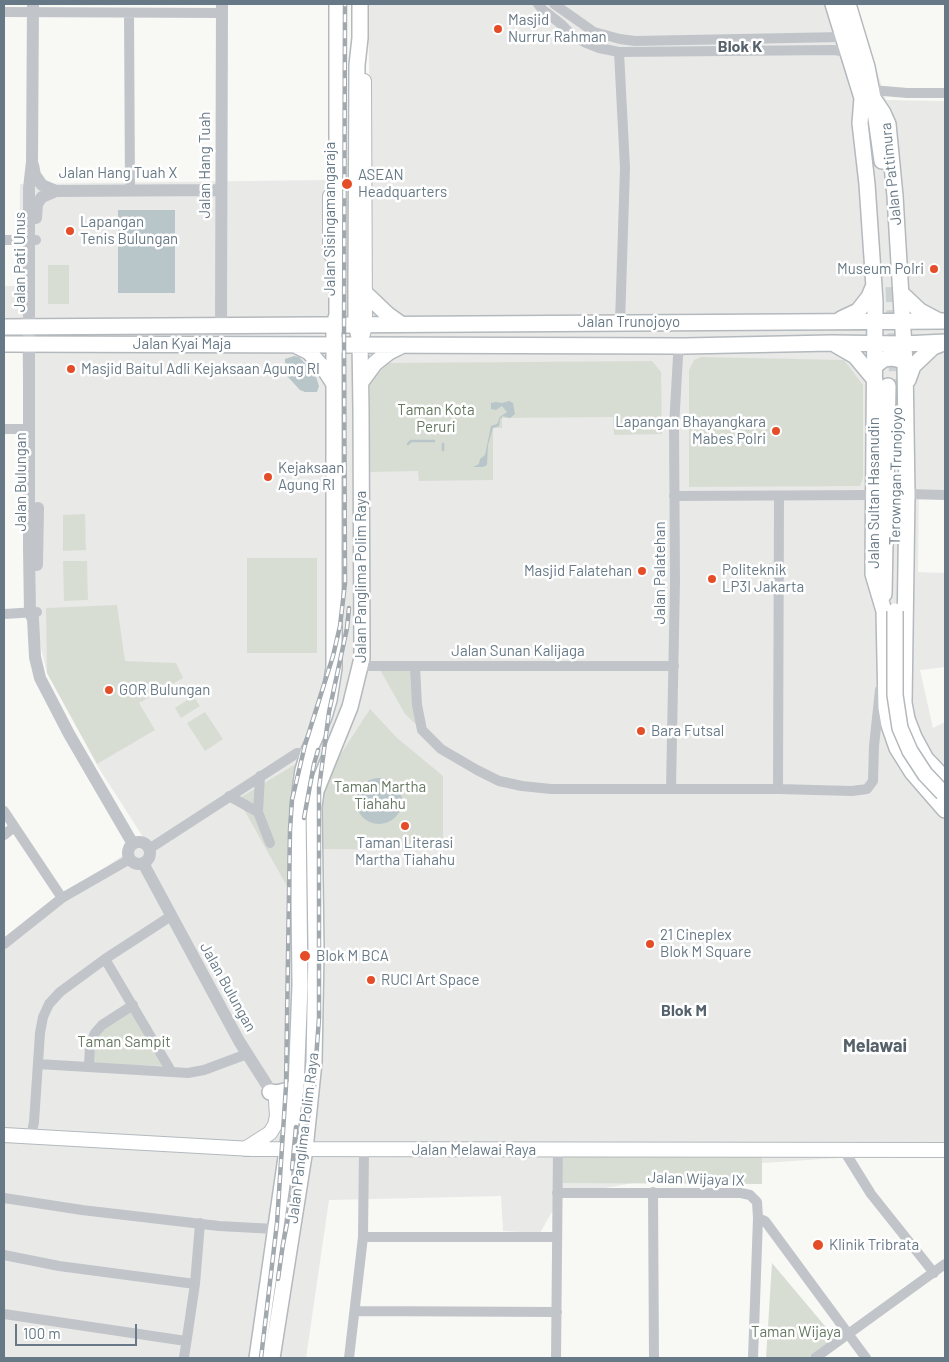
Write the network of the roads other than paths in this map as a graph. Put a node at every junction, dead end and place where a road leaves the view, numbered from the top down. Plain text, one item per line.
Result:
1 (337, 4) edge
2 (360, 4) edge
3 (538, 4) edge
4 (554, 4) edge
5 (833, 4) edge
6 (848, 4) edge
7 (33, 8) edge
8 (222, 9) edge
9 (4, 12) edge
10 (129, 13) junction
11 (842, 37) junction
12 (360, 38) junction
13 (619, 52) junction
14 (847, 52) junction
15 (945, 93) edge
16 (869, 96) junction
17 (32, 162) junction
18 (130, 190) junction
19 (221, 190) junction
20 (56, 191) junction
21 (4, 240) edge
22 (32, 240) junction
23 (890, 290) junction
24 (365, 293) junction
25 (875, 302) junction
26 (902, 320) junction
27 (835, 321) junction
28 (875, 321) junction
29 (942, 321) edge
30 (620, 322) junction
31 (749, 323) junction
32 (334, 324) junction
33 (361, 324) junction
34 (401, 324) junction
35 (220, 326) junction
36 (4, 327) edge
37 (32, 327) junction
38 (945, 342) edge
39 (360, 343) junction
40 (832, 343) junction
41 (4, 344) edge
42 (33, 344) junction
43 (292, 344) junction
44 (750, 344) junction
45 (875, 344) junction
46 (904, 344) junction
47 (335, 345) junction
48 (404, 345) junction
49 (677, 350) junction
50 (905, 364) junction
51 (888, 381) junction
52 (361, 382) junction
53 (334, 384) junction
54 (4, 429) edge
55 (30, 429) junction
56 (334, 459) junction
57 (362, 459) junction
58 (907, 494) junction
59 (873, 495) junction
60 (945, 495) edge
61 (674, 496) junction
62 (779, 496) junction
63 (894, 564) junction
64 (905, 591) junction
65 (890, 611) junction
66 (4, 614) edge
67 (34, 615) junction
68 (884, 650) junction
69 (361, 666) junction
70 (415, 666) junction
71 (674, 666) junction
72 (308, 753) junction
73 (260, 776) junction
74 (945, 779) edge
75 (671, 789) junction
76 (778, 789) junction
77 (942, 795) edge
78 (229, 796) junction
79 (945, 810) edge
80 (4, 811) edge
81 (258, 812) junction
82 (14, 826) junction
83 (4, 834) edge
84 (270, 843) dead end
85 (133, 844) junction
86 (149, 848) junction
87 (136, 861) junction
88 (62, 898) junction
89 (172, 916) junction
90 (4, 944) edge
91 (105, 959) junction
92 (133, 1005) junction
93 (299, 1009) junction
94 (316, 1009) junction
95 (247, 1054) junction
96 (38, 1064) junction
97 (89, 1066) junction
98 (171, 1071) junction
99 (296, 1088) junction
100 (273, 1096) junction
101 (291, 1123) junction
102 (4, 1135) edge
103 (31, 1136) junction
104 (244, 1149) junction
105 (287, 1149) junction
106 (305, 1149) junction
107 (843, 1149) junction
108 (364, 1150) junction
109 (558, 1150) junction
110 (945, 1150) edge
111 (653, 1192) junction
112 (558, 1193) junction
113 (4, 1198) edge
114 (758, 1218) junction
115 (200, 1223) junction
116 (275, 1229) junction
117 (363, 1237) junction
118 (557, 1237) junction
119 (4, 1255) edge
120 (945, 1264) edge
121 (934, 1273) junction
122 (195, 1284) junction
123 (355, 1311) junction
124 (557, 1312) junction
125 (4, 1314) edge
126 (847, 1334) junction
127 (186, 1341) junction
128 (184, 1358) edge
129 (257, 1358) edge
130 (272, 1358) edge
131 (348, 1358) edge
132 (556, 1358) edge
133 (654, 1358) edge
134 (753, 1358) edge
135 (815, 1358) edge
136 (866, 1358) edge

1 - 32 main road, Jalan Sisingamangaraja
2 - 12 main road, Jalan Sisingamangaraja
3 - 13 street
4 - 11 street
5 - 11 main road, Jalan Pattimura
6 - 16 main road, Jalan Pattimura
7 - 9 street
7 - 10 street
7 - 17 street, Jalan Pati Unus
8 - 10 street
8 - 19 street, Jalan Hang Tuah
10 - 18 street
11 - 14 main road, Jalan Pattimura
12 - 24 main road, Jalan Sisingamangaraja
12 - 33 main road, Jalan Sisingamangaraja
13 - 14 street
13 - 30 street
14 - 16 main road, Jalan Pattimura
15 - 16 street
16 - 23 main road, Jalan Pattimura
16 - 23 main road, Jalan Pattimura
17 - 20 street, Jalan Hang Tuah X
17 - 22 street, Jalan Pati Unus
18 - 19 street, Jalan Hang Tuah X
18 - 20 street, Jalan Hang Tuah X
19 - 35 street, Jalan Hang Tuah
20 - 22 street, Jalan Pati Unus
21 - 22 street
22 - 37 street, Jalan Pati Unus
23 - 25 main road, Jalan Pattimura
23 - 25 main road
23 - 26 main road, Jalan Pattimura
23 - 27 main road
23 - 29 main road
24 - 33 main road, Jalan Sisingamangaraja
24 - 34 main road
25 - 28 main road, Jalan Pattimura
26 - 28 main road, Jalan Trunojoyo
26 - 29 main road, Jalan Trunojoyo
26 - 46 main road, Jalan Sultan Hasanudin
27 - 28 main road, Jalan Trunojoyo
27 - 31 main road, Jalan Trunojoyo
28 - 45 main road, Jalan Sultan Hasanudin
30 - 31 main road, Jalan Trunojoyo
30 - 34 main road, Jalan Trunojoyo
31 - 44 main road
32 - 33 main road, Jalan Kyai Maja
32 - 35 main road, Jalan Kyai Maja
32 - 47 main road, Jalan Panglima Polim Raya
33 - 34 main road, Jalan Trunojoyo
33 - 39 main road, Jalan Panglima Polim Raya
35 - 37 main road, Jalan Kyai Maja
36 - 37 main road, Jalan Kyai Maja
37 - 42 street, Jalan Pati Unus
38 - 46 main road, Jalan Trunojoyo
38 - 51 main road
39 - 47 main road, Jalan Kyai Maja
39 - 48 main road, Jalan Trunojoyo
39 - 52 main road, Jalan Panglima Polim Raya
40 - 44 main road, Jalan Trunojoyo
40 - 45 main road, Jalan Trunojoyo
40 - 51 main road
41 - 42 main road, Jalan Kyai Maja
42 - 43 main road, Jalan Kyai Maja
42 - 55 street, Jalan Bulungan
42 - 67 street, Jalan Bulungan
43 - 47 main road, Jalan Kyai Maja
43 - 53 main road
44 - 49 main road, Jalan Trunojoyo
45 - 46 main road, Jalan Trunojoyo
45 - 51 main road, Jalan Sultan Hasanudin
46 - 50 main road, Jalan Sultan Hasanudin
47 - 53 main road, Jalan Panglima Polim Raya
48 - 49 main road, Jalan Trunojoyo
48 - 52 main road
49 - 61 street, Jalan Palatehan
50 - 51 main road, Jalan Sultan Hasanudin
50 - 51 main road
51 - 58 main road, Jalan Sultan Hasanudin
51 - 59 main road, Jalan Sultan Hasanudin
51 - 63 main road, Terowngan Trunojoyo
51 - 65 main road, Terowngan Trunojoyo
52 - 57 main road, Jalan Panglima Polim Raya
53 - 56 main road, Jalan Panglima Polim Raya
54 - 55 street
55 - 67 street, Jalan Bulungan
56 - 57 main road
56 - 72 main road, Jalan Panglima Polim Raya
57 - 69 main road, Jalan Panglima Polim Raya
58 - 60 street
58 - 64 main road, Jalan Sultan Hasanudin
59 - 62 street
59 - 65 main road, Jalan Sultan Hasanudin
61 - 62 street
61 - 71 street, Jalan Palatehan
62 - 76 street
63 - 64 main road
63 - 65 main road, Terowngan Trunojoyo
64 - 74 main road, Jalan Sultan Hasanudin
65 - 68 main road, Jalan Sultan Hasanudin
65 - 77 main road, bridge
66 - 67 street
67 - 85 street, Jalan Bulungan
68 - 76 street
68 - 77 main road, Jalan Sultan Hasanudin
69 - 70 street, Jalan Sunan Kalijaga
69 - 94 main road, Jalan Panglima Polim Raya
70 - 71 street, Jalan Sunan Kalijaga
70 - 75 street
71 - 75 street, Jalan Palatehan
72 - 73 street
72 - 93 main road, Jalan Panglima Polim Raya
73 - 78 street
73 - 81 street
75 - 76 street
77 - 79 main road
78 - 81 street
78 - 86 street
80 - 82 street
81 - 84 street
82 - 83 street
82 - 88 street
85 - 86 street
85 - 87 street
86 - 87 street
87 - 88 street
87 - 89 street, Jalan Bulungan
88 - 90 street
89 - 91 street
89 - 95 street, Jalan Bulungan
91 - 92 street
91 - 96 street
92 - 97 street
92 - 98 street
93 - 94 main road
93 - 99 main road, Jalan Panglima Polim Raya
94 - 106 main road, Jalan Panglima Polim Raya
95 - 98 street
95 - 100 street, Jalan Bulungan
96 - 97 street
96 - 103 street
97 - 98 street
99 - 100 main road
99 - 101 main road, Jalan Panglima Polim Raya
100 - 101 street, Jalan Bulungan
100 - 104 main road
101 - 105 main road, Jalan Panglima Polim Raya
102 - 103 main road, Jalan Melawai Raya
103 - 104 main road, Jalan Melawai Raya
104 - 105 main road, Jalan Melawai Raya
105 - 106 main road, Jalan Melawai Raya
105 - 116 main road, Jalan Panglima Polim Raya
106 - 108 main road, Jalan Melawai Raya
106 - 130 main road, Jalan Panglima Polim Raya
107 - 109 main road, Jalan Melawai Raya
107 - 110 main road, Jalan Melawai Raya
107 - 121 street
108 - 109 main road, Jalan Melawai Raya
108 - 117 street
109 - 112 street
111 - 112 street, Jalan Wijaya IX
111 - 114 street, Jalan Wijaya IX
111 - 133 street
112 - 118 street
113 - 115 street
114 - 126 street, Jalan Wijaya IX
114 - 134 street
115 - 116 street
115 - 122 street
116 - 129 main road, Jalan Panglima Polim Raya
117 - 118 street
117 - 123 street
118 - 124 street
119 - 122 street
120 - 121 street
121 - 126 street
122 - 127 street
123 - 124 street
123 - 131 street
124 - 132 street
125 - 127 street
126 - 135 street
126 - 136 street, Jalan Wijaya IX
127 - 128 street

